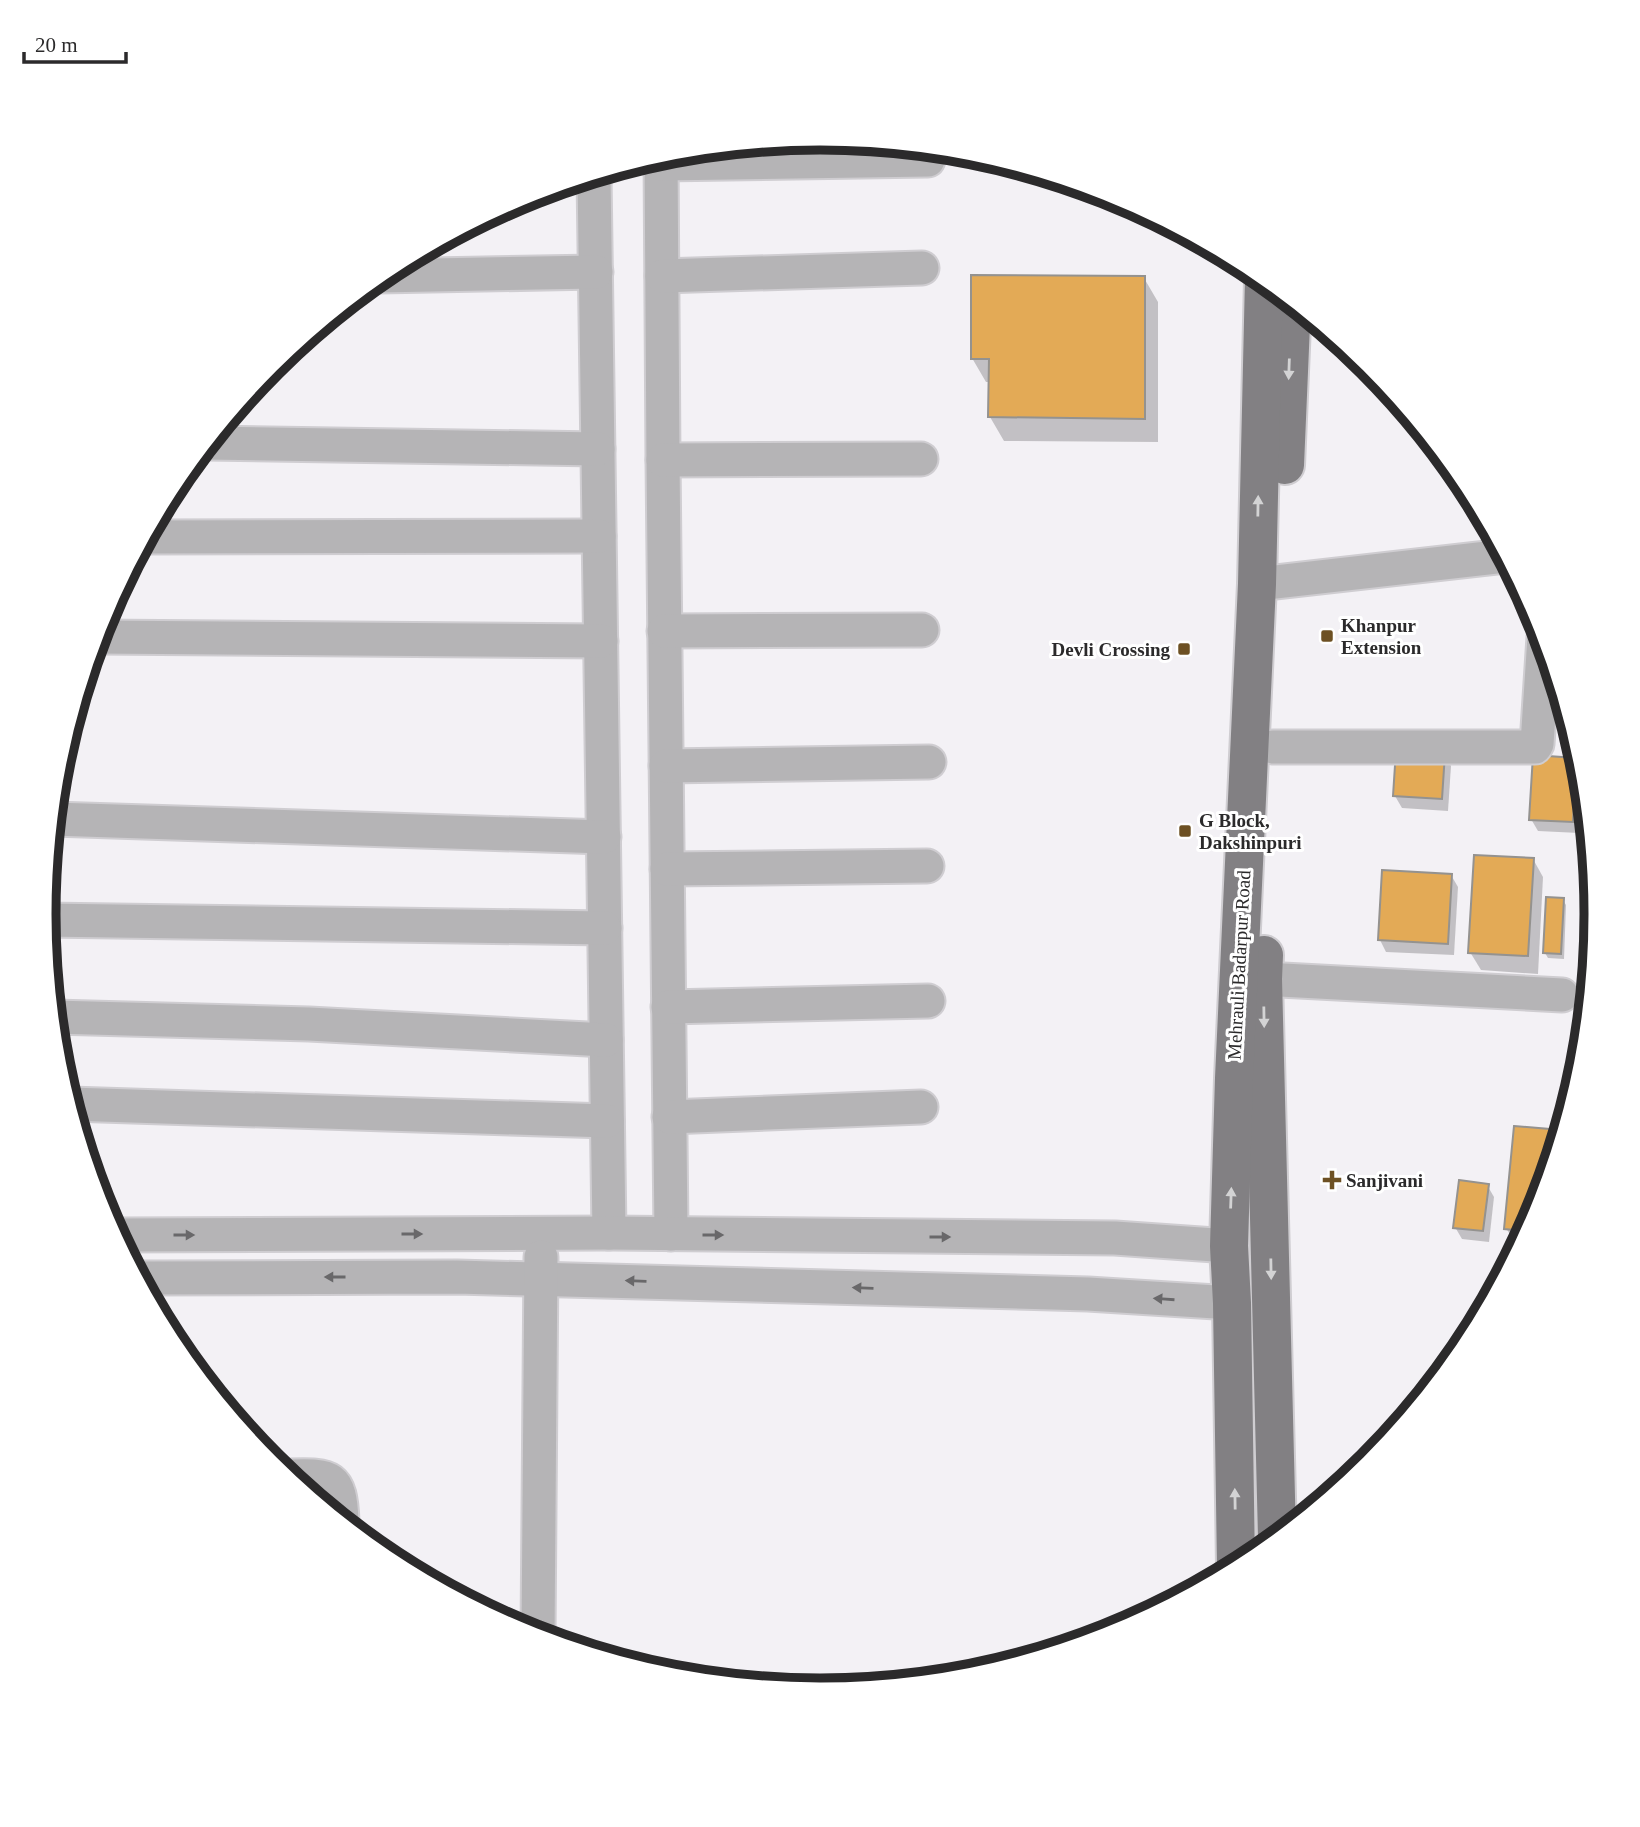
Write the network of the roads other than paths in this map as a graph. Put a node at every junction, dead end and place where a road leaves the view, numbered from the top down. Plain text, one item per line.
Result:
1 (701, 159) edge
2 (928, 160) dead end
3 (661, 166) edge
4 (594, 184) edge
5 (922, 268) dead end
6 (596, 272) junction
7 (400, 276) edge
8 (662, 276) junction
9 (1264, 292) edge
10 (1291, 312) edge
11 (218, 443) edge
12 (598, 449) junction
13 (921, 459) dead end
14 (663, 460) junction
15 (599, 536) junction
16 (155, 537) edge
17 (1495, 557) edge
18 (1268, 583) junction
19 (922, 629) dead end
20 (664, 631) junction
21 (108, 637) edge
22 (601, 641) junction
23 (1542, 666) edge
24 (1273, 747) junction
25 (929, 762) dead end
26 (666, 766) junction
27 (62, 819) edge
28 (604, 837) junction
29 (928, 866) dead end
30 (667, 869) junction
31 (56, 920) edge
32 (605, 929) junction
33 (1264, 979) junction
34 (1562, 995) dead end
35 (928, 1000) dead end
36 (668, 1007) junction
37 (64, 1017) edge
38 (606, 1040) junction
39 (80, 1104) edge
40 (922, 1107) dead end
41 (669, 1117) junction
42 (607, 1121) junction
43 (609, 1233) junction
44 (541, 1234) junction
45 (671, 1234) junction
46 (128, 1236) edge
47 (1230, 1247) junction
48 (149, 1278) edge
49 (542, 1279) junction
50 (1232, 1303) junction
51 (303, 1476) edge
52 (341, 1509) edge
53 (1278, 1525) edge
54 (1236, 1554) edge
55 (538, 1623) edge

1 - 2 street
3 - 8 street
4 - 6 street
5 - 8 street
6 - 7 street
6 - 12 street
8 - 14 street
18 -> 9 main road, Mehrauli Badarpur Road
10 -> 18 main road, Mehrauli Badarpur Road
11 - 12 street
12 - 15 street
13 - 14 street
14 - 20 street
15 - 16 street
15 - 22 street
17 - 18 street
18 - 24 main road, Mehrauli Badarpur Road
47 -> 18 main road, Mehrauli Badarpur Road
19 - 20 street
20 - 26 street
21 - 22 street
22 - 28 street
23 - 24 street
24 - 33 main road, Mehrauli Badarpur Road
25 - 26 street
26 - 30 street
27 - 28 street
28 - 32 street
29 - 30 street
30 - 36 street
31 - 32 street
32 - 38 street
33 - 34 street
33 -> 53 main road, Mehrauli Badarpur Road
35 - 36 street
36 - 41 street
37 - 38 street
38 - 42 street
39 - 42 street
40 - 41 street
41 - 45 street
42 - 43 street
43 - 44 street
43 - 45 street
46 -> 44 street
44 - 49 street
45 -> 47 street
47 - 50 main road, Mehrauli Badarpur Road
49 -> 48 street
50 -> 49 street
49 - 55 street
54 -> 50 main road, Mehrauli Badarpur Road
51 - 52 street

